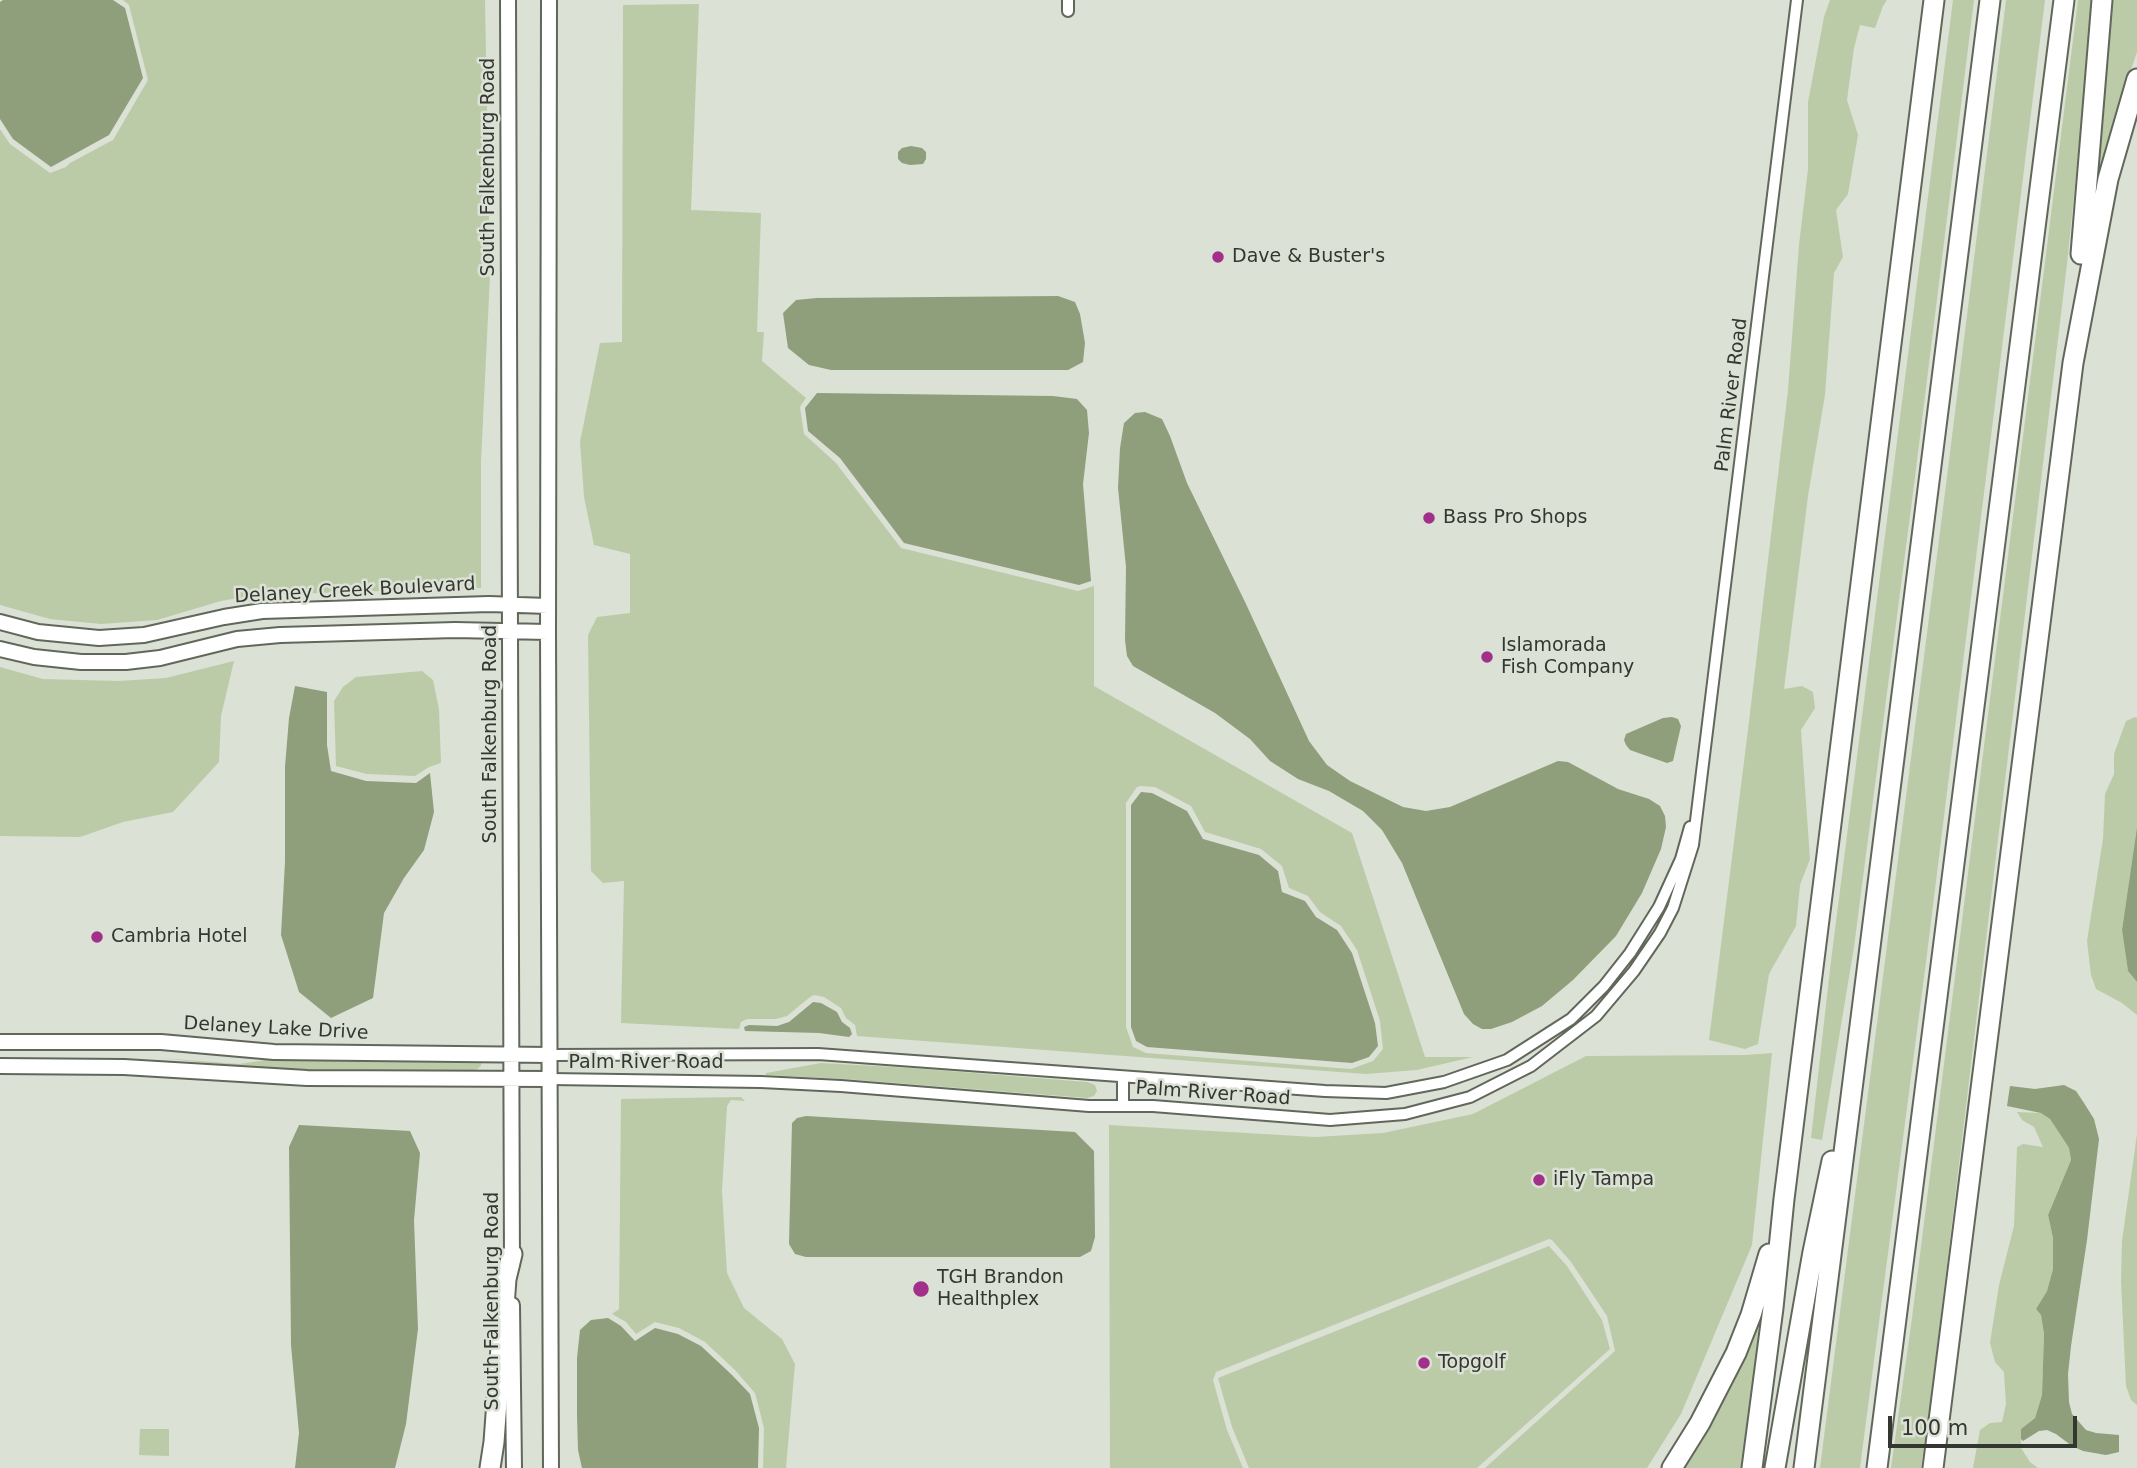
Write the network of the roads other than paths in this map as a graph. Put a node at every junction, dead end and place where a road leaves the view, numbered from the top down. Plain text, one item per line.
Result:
1 (508, 0) edge
2 (549, 0) edge
3 (1797, 0) edge
4 (1934, 0) edge
5 (1990, 0) edge
6 (2064, 0) edge
7 (2102, 0) edge
8 (2137, 79) edge
9 (2073, 363) junction
10 (548, 599) junction
11 (509, 605) junction
12 (0, 622) edge
13 (510, 631) junction
14 (548, 632) junction
15 (0, 649) edge
16 (1699, 793) junction
17 (0, 1042) edge
18 (511, 1055) junction
19 (550, 1055) junction
20 (0, 1066) edge
21 (1123, 1077) junction
22 (511, 1079) junction
23 (550, 1079) junction
24 (1851, 1104) junction
25 (1123, 1106) junction
26 (1784, 1199) junction
27 (512, 1254) junction
28 (490, 1468) edge
29 (513, 1468) edge
30 (551, 1468) edge
31 (1672, 1468) edge
32 (1752, 1468) edge
33 (1775, 1468) edge
34 (1804, 1468) edge
35 (1877, 1468) edge
36 (1933, 1468) edge

1 - 11 street, South Falkenburg Road
2 - 10 street
3 - 16 street, Palm River Road
4 - 26 highway
5 - 24 highway
6 - 35 highway
7 - 9 highway
8 - 9 highway
9 - 36 highway
10 - 11 street, Delaney Creek Boulevard
10 - 14 street
11 - 12 street, Delaney Creek Boulevard
11 - 13 street, South Falkenburg Road
13 - 14 street, Delaney Creek Boulevard
13 - 15 street, Delaney Creek Boulevard
13 - 18 street, South Falkenburg Road
14 - 19 street
16 - 21 street, Palm River Road
16 - 25 street, Palm River Road
17 - 18 street, Delaney Lake Drive
18 - 19 street, Delaney Lake Drive
18 - 22 street, South Falkenburg Road
19 - 21 street, Palm River Road
19 - 23 street
20 - 22 street
21 - 25 street
22 - 23 street
22 - 27 street, South Falkenburg Road
23 - 25 street, Palm River Road
23 - 30 street
24 - 33 highway
24 - 34 highway
26 - 31 highway
26 - 32 highway
27 - 28 highway
27 - 29 street, South Falkenburg Road

